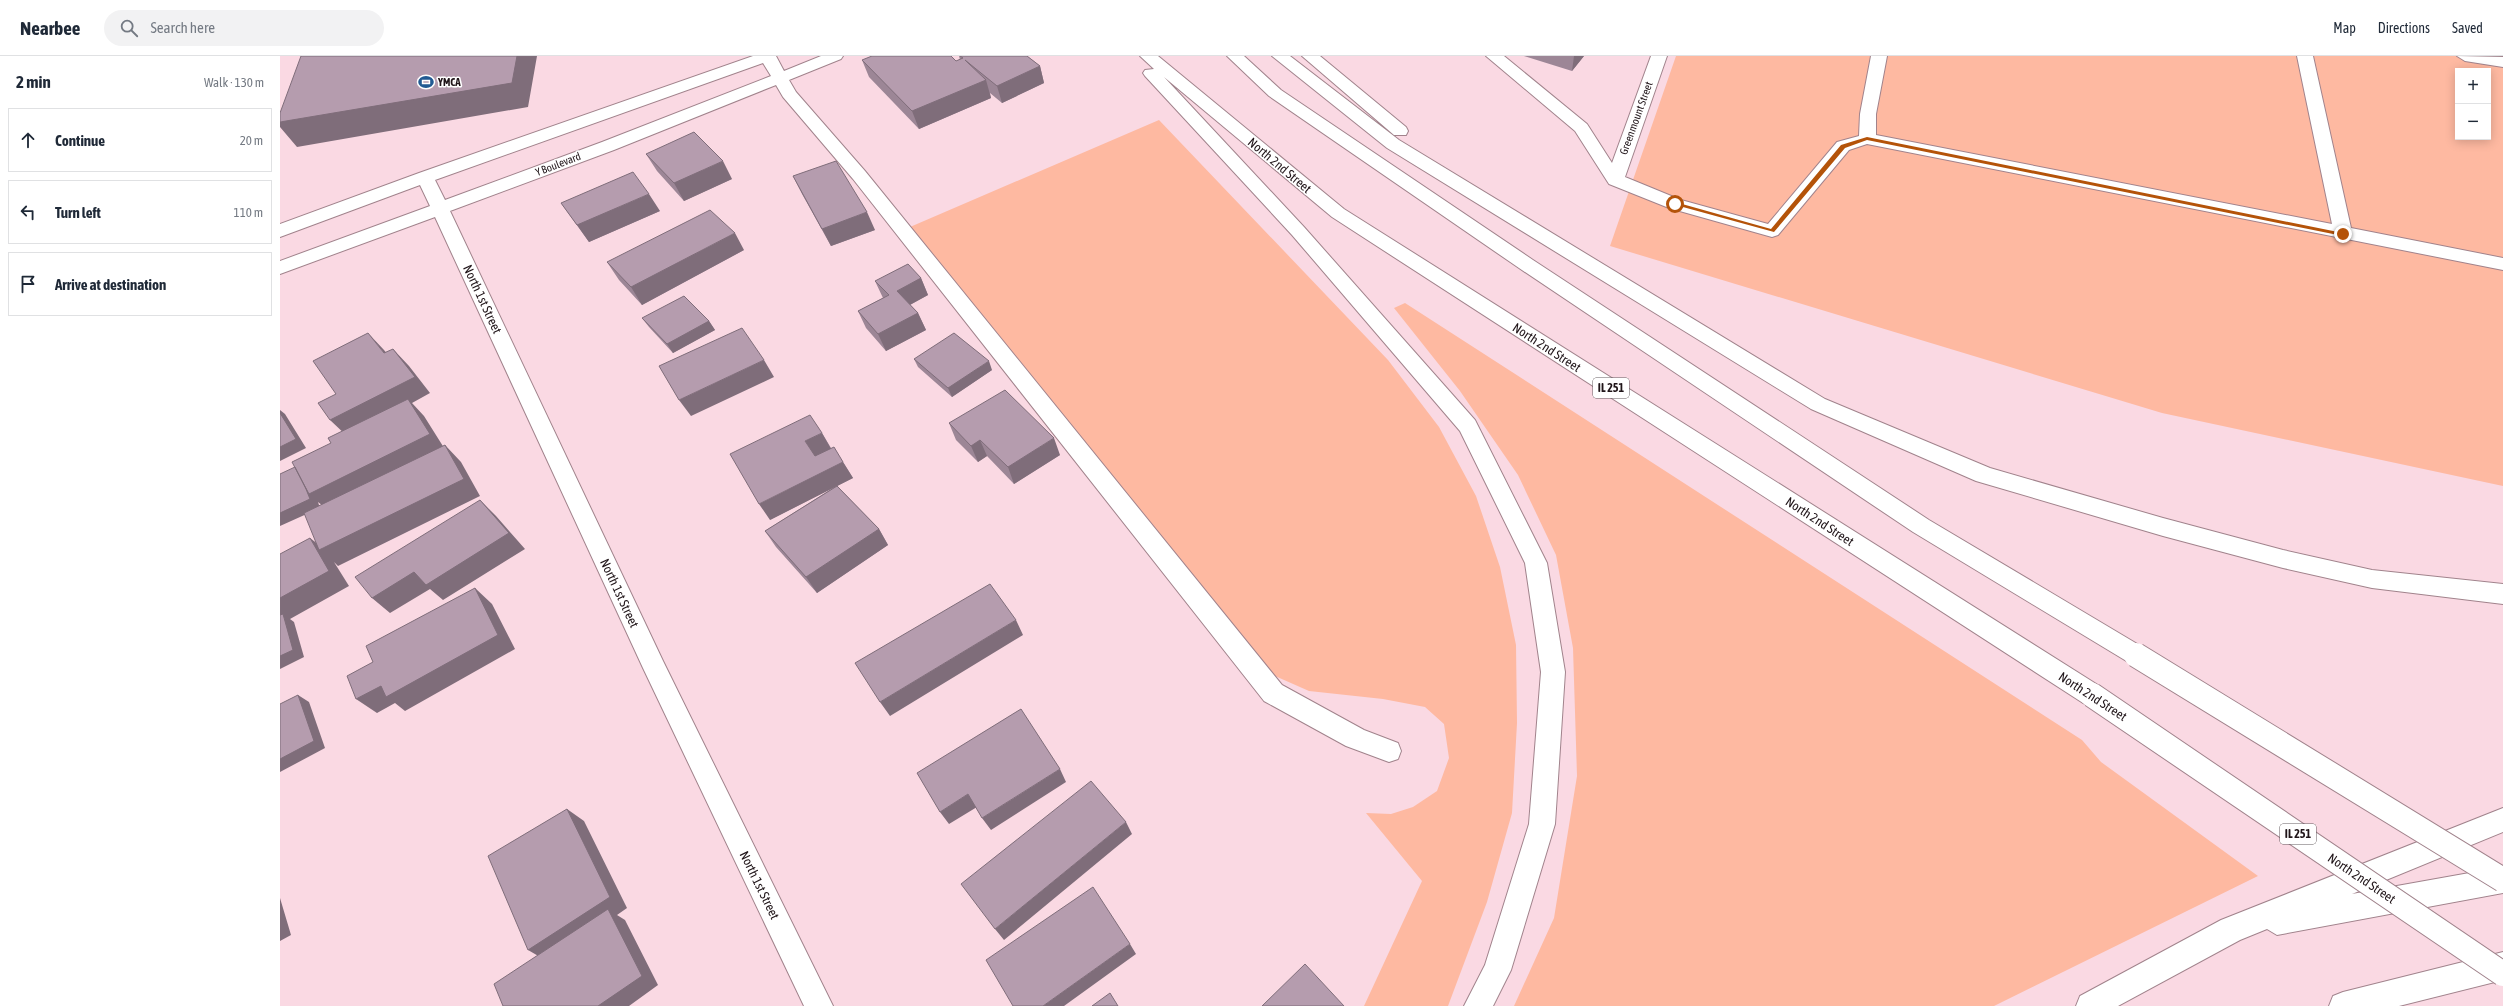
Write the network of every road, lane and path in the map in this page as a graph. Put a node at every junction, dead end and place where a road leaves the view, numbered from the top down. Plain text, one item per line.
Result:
1 (767, 56) edge
2 (835, 56) edge
3 (1135, 56) edge
4 (1148, 56) edge
5 (1235, 56) edge
6 (1280, 56) edge
7 (1310, 56) edge
8 (1494, 56) edge
9 (1659, 56) edge
10 (1879, 56) edge
11 (2305, 56) edge
12 (2464, 56) edge
13 (2503, 62) edge
14 (778, 78) junction
15 (1867, 139) junction
16 (425, 177) junction
17 (1615, 180) junction
18 (1469, 189) junction
19 (440, 209) junction
20 (280, 231) edge
21 (2343, 234) junction
22 (2503, 264) edge
23 (280, 268) edge
24 (2503, 594) edge
25 (1390, 751) dead end
26 (2503, 820) edge
27 (2503, 880) edge
28 (2231, 930) junction
29 (2503, 966) edge
30 (2503, 974) edge
31 (819, 1006) edge
32 (1478, 1006) edge
33 (2090, 1006) edge
34 (2343, 1006) edge

1 - 14 main road
1 - 16 main road
2 - 14 main road, Y Boulevard
3 - 32 main road
4 - 30 main road, North 2nd Street / IL 251, bridge
5 - 27 main road, bridge
6 - 18 main road
7 - 18 main road
8 - 17 main road
9 - 17 main road, Greenmount Street
10 - 15 main road
11 - 21 main road
12 - 13 main road
14 - 19 main road, Y Boulevard
14 - 25 main road
15 - 17 main road
15 - 21 main road
16 - 19 main road, North 1st Street
16 - 20 main road
18 - 24 main road
19 - 23 main road, Y Boulevard
19 - 31 main road, North 1st Street
21 - 22 main road
26 - 28 main road
27 - 28 main road
28 - 33 main road
29 - 34 main road

